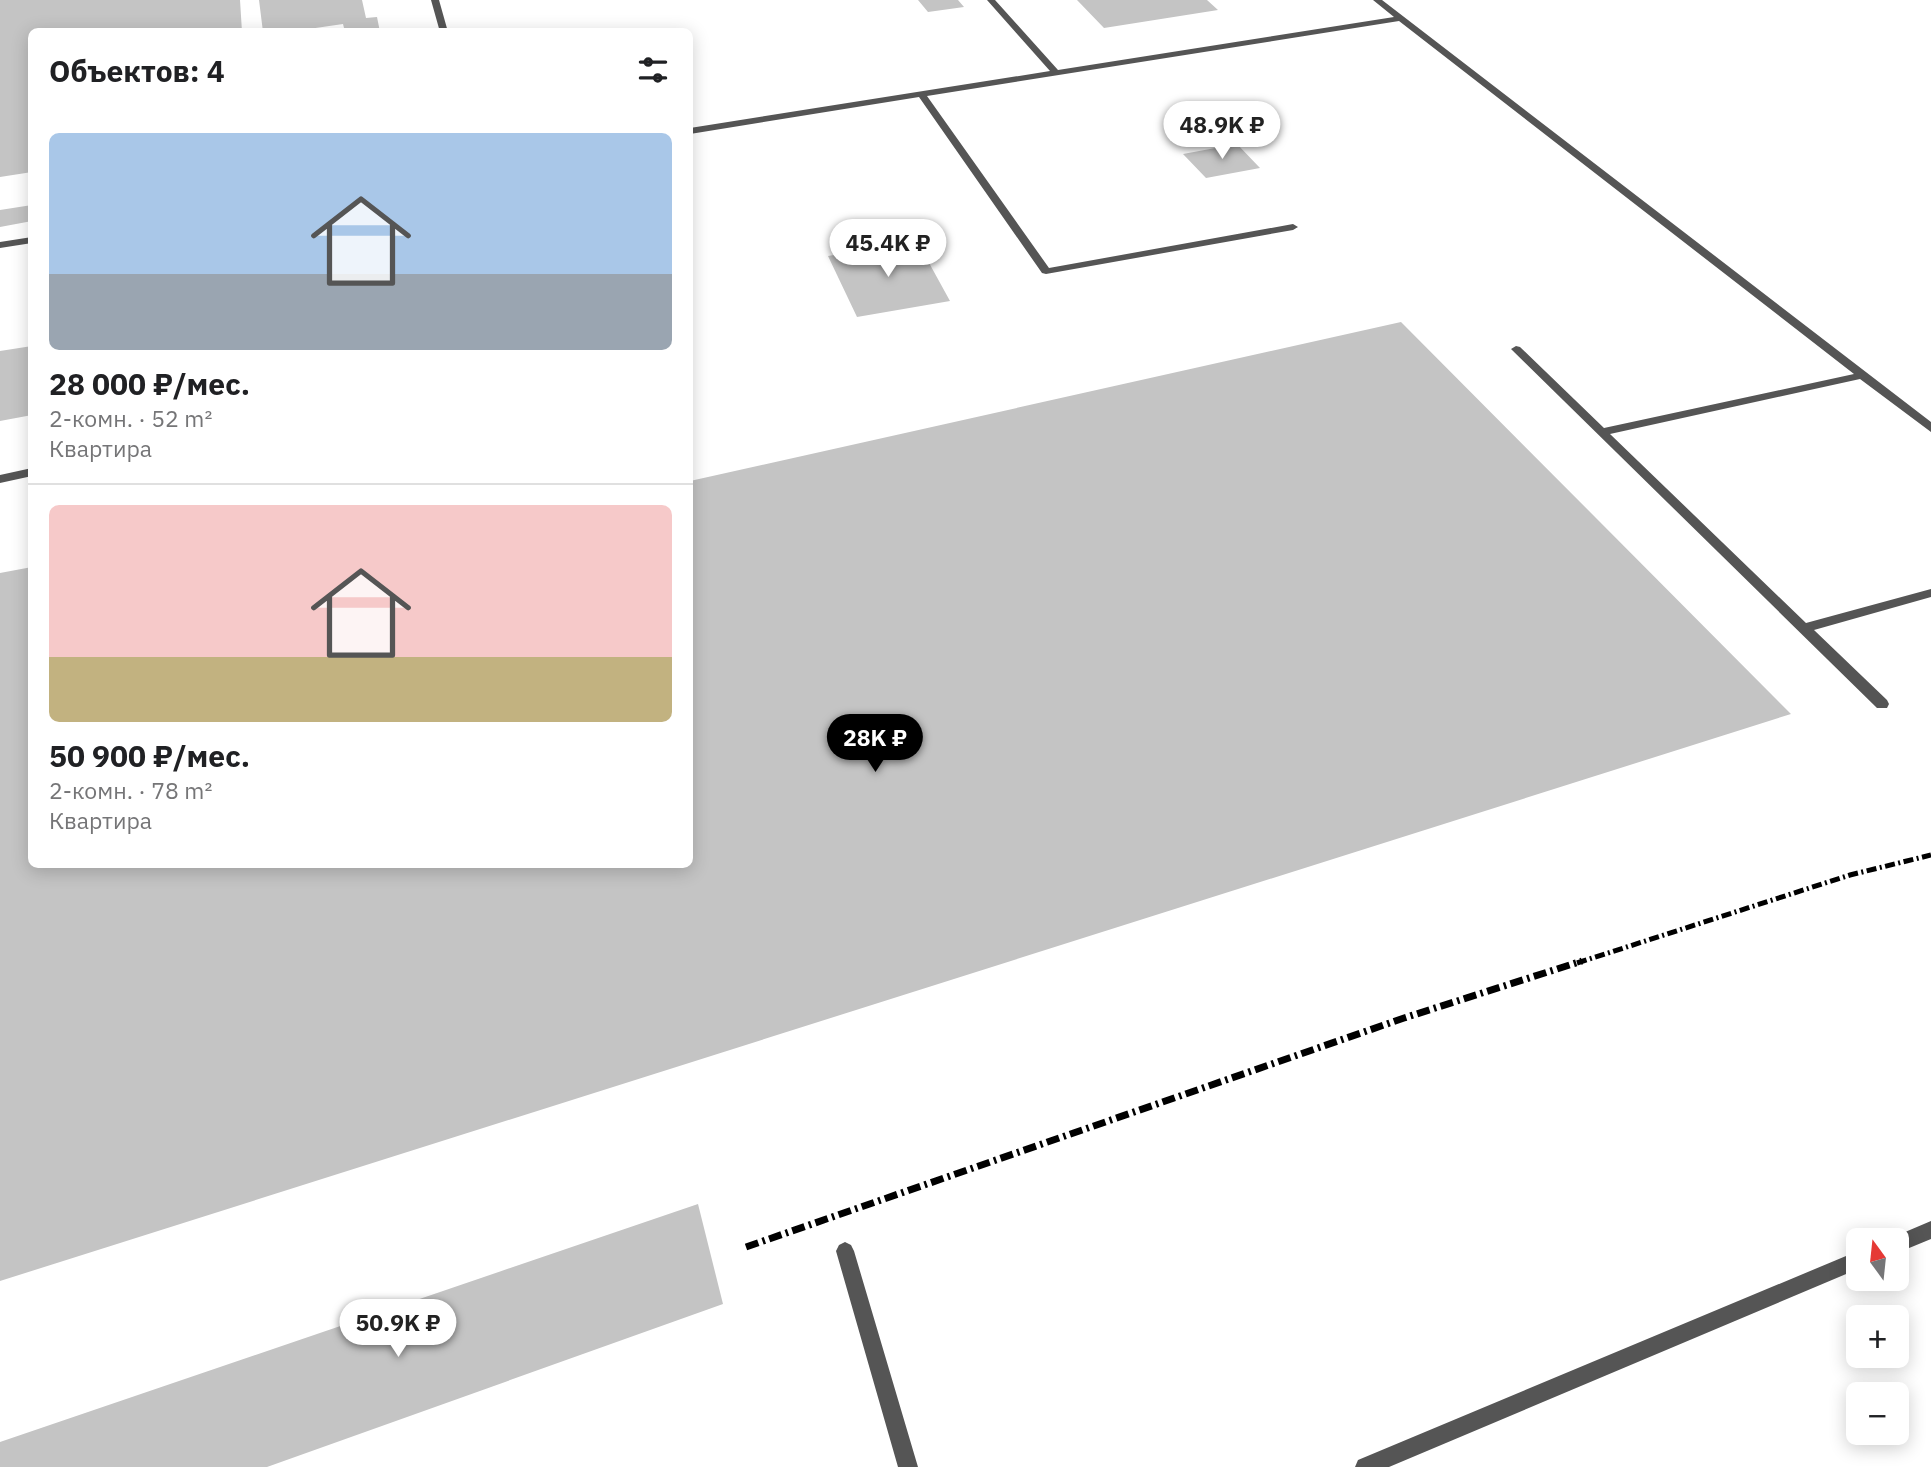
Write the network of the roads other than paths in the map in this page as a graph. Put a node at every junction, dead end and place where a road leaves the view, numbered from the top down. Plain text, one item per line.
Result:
1 (435, 0) edge
2 (991, 0) edge
3 (1377, 0) edge
4 (1401, 18) junction
5 (443, 28) edge
6 (1056, 73) junction
7 (921, 94) junction
8 (693, 131) edge
9 (1293, 227) dead end
10 (28, 241) edge
11 (0, 245) edge
12 (1516, 349) dead end
13 (1864, 375) junction
14 (1931, 428) edge
15 (1601, 432) junction
16 (28, 473) edge
17 (0, 478) edge
18 (1931, 593) edge
19 (1803, 628) junction
20 (1882, 704) dead end
21 (1931, 1230) edge
22 (1909, 1239) edge
23 (845, 1251) dead end
24 (1846, 1265) edge
25 (908, 1467) edge
26 (1365, 1467) edge

1 - 5 lane
2 - 6 lane
3 - 4 lane
4 - 6 lane
4 - 13 lane
6 - 7 lane
7 - 8 lane
7 - 9 lane
10 - 11 lane
12 - 15 lane
13 - 14 lane
13 - 15 lane
15 - 19 lane
16 - 17 lane
18 - 19 lane
19 - 20 lane
21 - 22 lane
23 - 25 lane
24 - 26 lane

